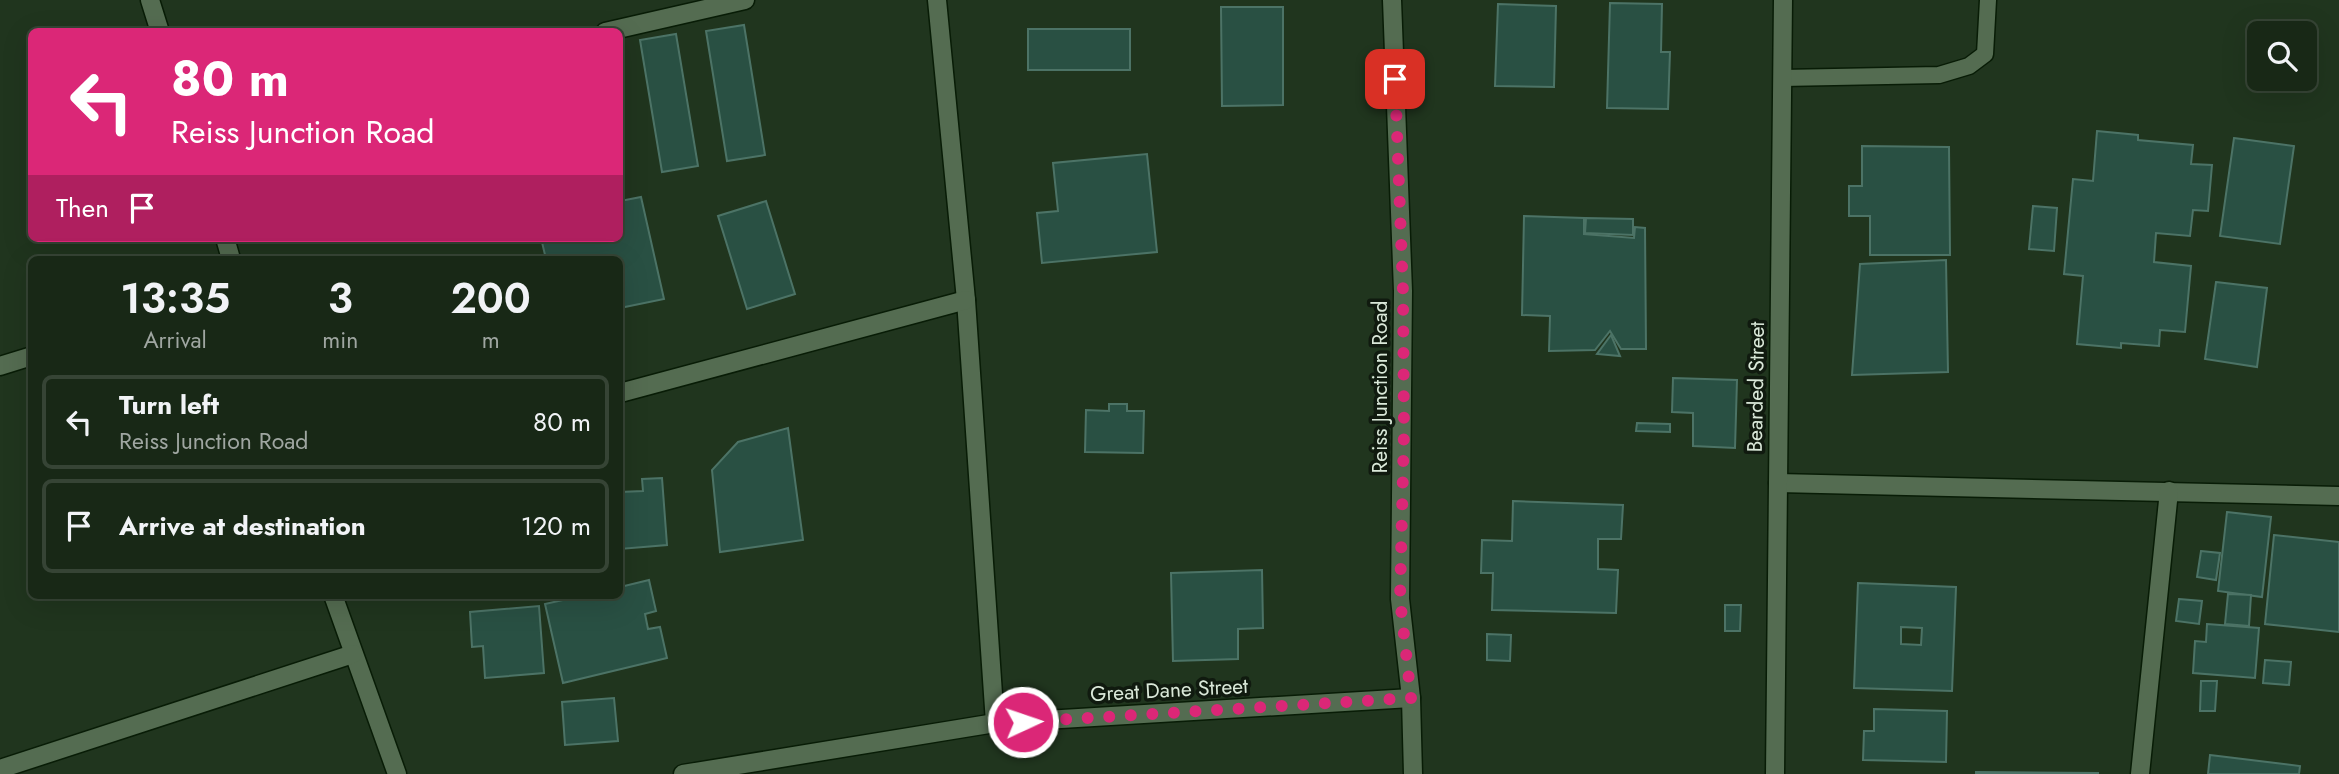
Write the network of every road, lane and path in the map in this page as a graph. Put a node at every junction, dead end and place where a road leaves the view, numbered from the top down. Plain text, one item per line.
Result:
1 (150, 0) edge
2 (745, 0) edge
3 (937, 0) edge
4 (1392, 0) edge
5 (1783, 0) edge
6 (1988, 0) edge
7 (159, 28) edge
8 (622, 28) edge
9 (1782, 78) junction
10 (966, 300) junction
11 (28, 357) edge
12 (0, 366) edge
13 (623, 392) edge
14 (1778, 483) junction
15 (2169, 491) junction
16 (2339, 496) edge
17 (334, 599) edge
18 (352, 654) junction
19 (1411, 698) junction
20 (995, 723) junction
21 (0, 769) edge
22 (397, 774) edge
23 (682, 774) edge
24 (1413, 774) edge
25 (1775, 774) edge
26 (2140, 774) edge

1 - 7 street
2 - 8 street
3 - 10 street
4 - 19 street, Reiss Junction Road
5 - 9 street, Bearded Street
6 - 9 lane
9 - 14 street, Bearded Street
10 - 13 street
10 - 20 street
11 - 12 street
14 - 15 street
14 - 25 street, Bearded Street
15 - 16 street
15 - 26 street
17 - 18 street
18 - 21 street
18 - 22 street
19 - 20 street, Great Dane Street
19 - 24 street, Reiss Junction Road
20 - 23 street, Great Dane Street

